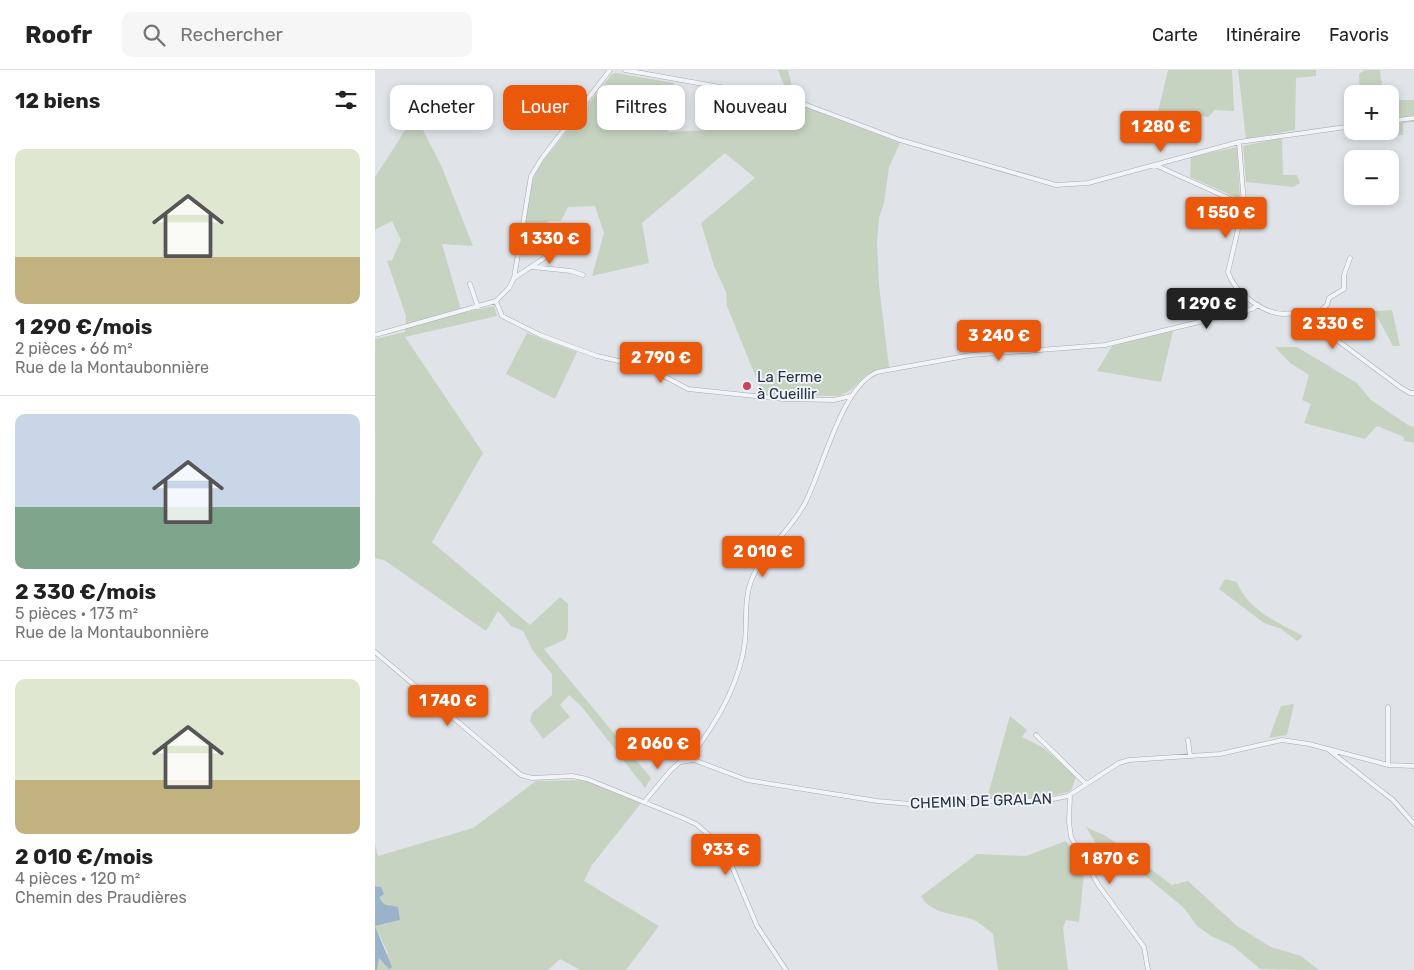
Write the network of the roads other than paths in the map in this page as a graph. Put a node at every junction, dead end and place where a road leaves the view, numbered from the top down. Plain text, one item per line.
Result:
1 (610, 70) edge
2 (625, 70) edge
3 (1414, 118) edge
4 (1399, 120) edge
5 (1344, 127) edge
6 (1239, 142) junction
7 (1154, 164) junction
8 (1243, 209) junction
9 (576, 237) dead end
10 (1349, 258) dead end
11 (517, 263) junction
12 (532, 267) junction
13 (524, 270) junction
14 (583, 275) dead end
15 (514, 278) junction
16 (470, 284) dead end
17 (496, 300) junction
18 (1258, 305) junction
19 (478, 307) junction
20 (1319, 312) junction
21 (375, 335) edge
22 (1414, 393) edge
23 (851, 396) junction
24 (375, 652) edge
25 (1388, 707) dead end
26 (1036, 735) dead end
27 (1188, 740) dead end
28 (1329, 750) junction
29 (1190, 756) junction
30 (688, 760) junction
31 (1388, 765) junction
32 (1414, 766) edge
33 (1086, 784) junction
34 (1070, 795) junction
35 (645, 801) junction
36 (1414, 824) edge
37 (786, 970) edge
38 (1147, 970) edge

1 - 11 street
2 - 7 street
3 - 4 street
5 - 6 street
6 - 7 street
6 - 8 street
7 - 8 street
8 - 18 street
9 - 12 street
10 - 20 street
11 - 13 street
11 - 15 street
12 - 13 street
12 - 14 street
13 - 15 street
15 - 17 street
16 - 19 street
17 - 19 street
17 - 23 street
18 - 20 street
18 - 23 street
19 - 21 street
20 - 22 street
23 - 30 street
24 - 35 street
25 - 31 street
26 - 33 street
27 - 29 street
28 - 29 street, CHEMIN DE GRALAN
28 - 31 street, CHEMIN DE GRALAN
28 - 36 street
29 - 33 street, CHEMIN DE GRALAN
30 - 34 street, CHEMIN DE GRALAN
30 - 35 street
31 - 32 street, CHEMIN DE GRALAN
33 - 34 street, CHEMIN DE GRALAN
34 - 38 street
35 - 37 street

